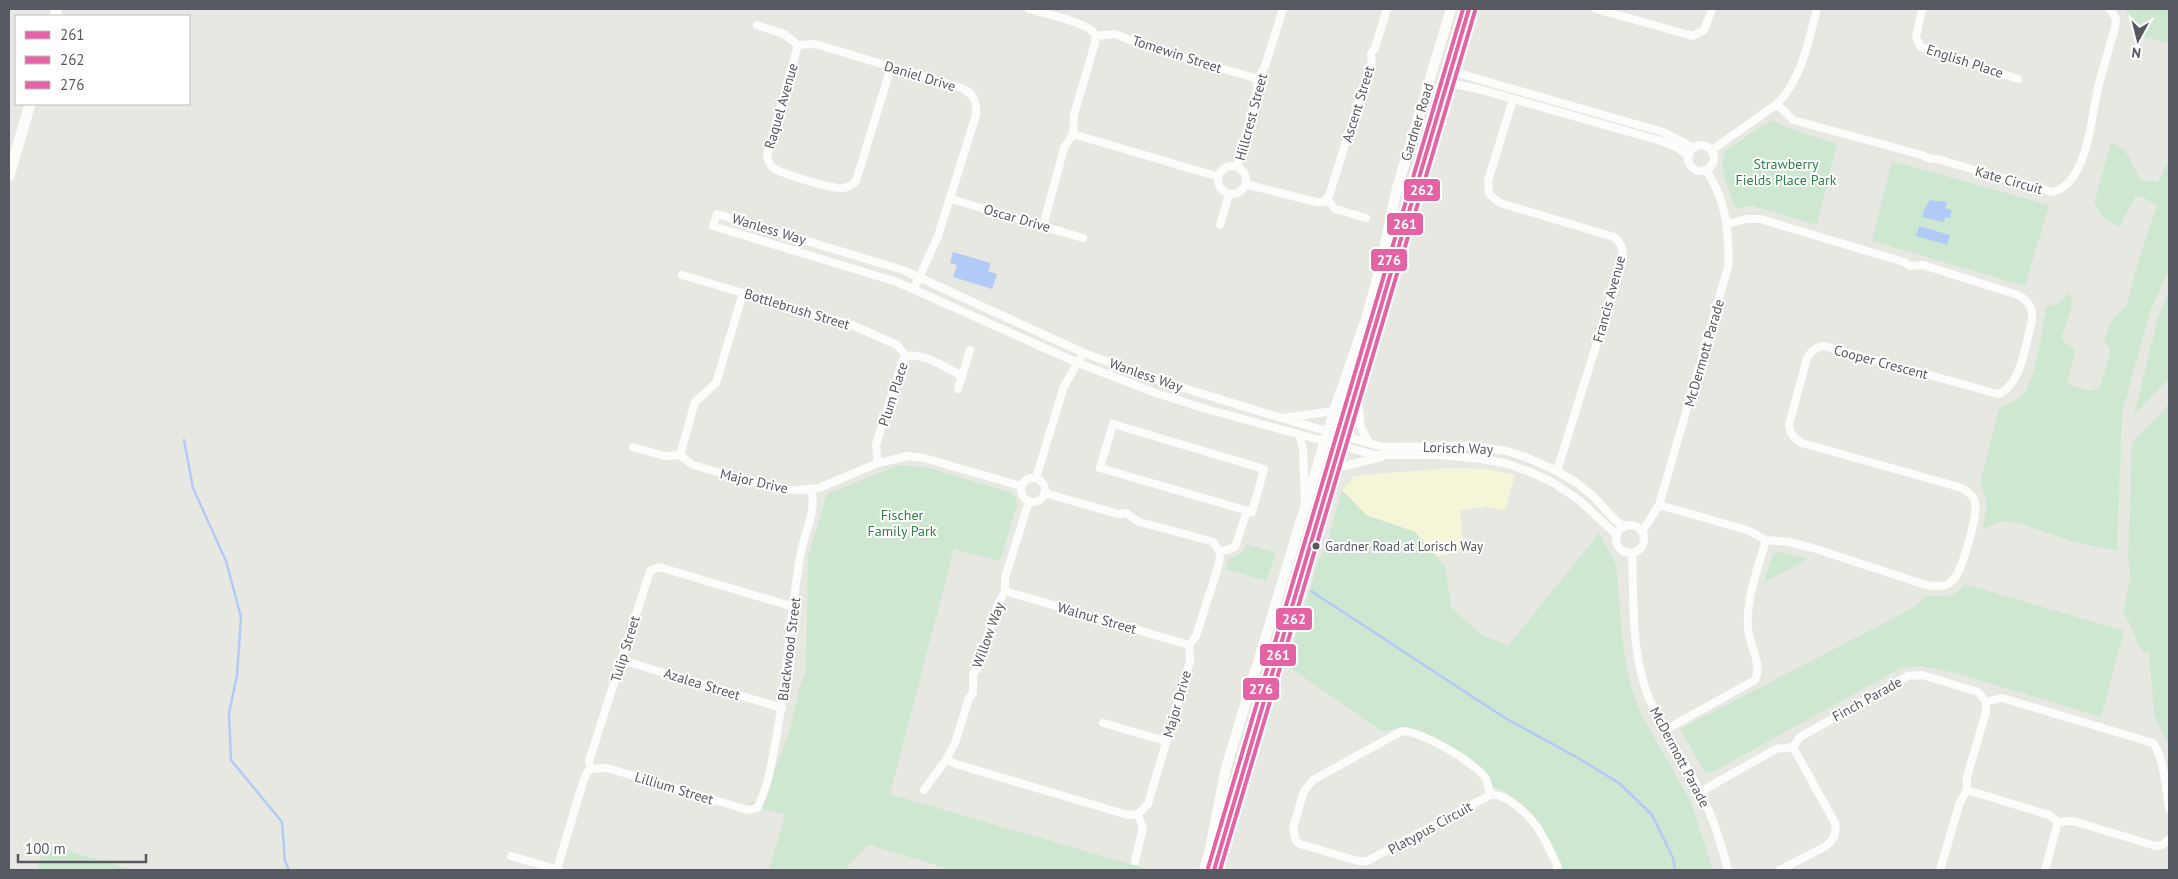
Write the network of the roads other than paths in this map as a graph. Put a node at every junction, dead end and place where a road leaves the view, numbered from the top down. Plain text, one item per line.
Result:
1 (1028, 9) edge
2 (1282, 9) edge
3 (1387, 9) edge
4 (1451, 9) edge
5 (1469, 9) edge
6 (1596, 9) edge
7 (1712, 9) edge
8 (1817, 9) edge
9 (1922, 9) edge
10 (2110, 9) edge
11 (757, 26) dead end
12 (1095, 36) junction
13 (798, 45) junction
14 (1452, 66) junction
15 (891, 67) junction
16 (1258, 79) junction
17 (2018, 79) dead end
18 (1446, 85) junction
19 (1513, 99) junction
20 (1777, 104) junction
21 (30, 105) edge
22 (1073, 134) junction
23 (1694, 148) junction
24 (1712, 150) junction
25 (1689, 156) junction
26 (1237, 167) junction
27 (1706, 170) junction
28 (9, 176) edge
29 (1219, 176) junction
30 (1245, 184) junction
31 (1229, 194) junction
32 (951, 199) junction
33 (1327, 199) junction
34 (1366, 218) dead end
35 (1728, 224) junction
36 (1220, 225) dead end
37 (1043, 226) junction
38 (1083, 238) dead end
39 (682, 275) dead end
40 (919, 277) junction
41 (914, 289) junction
42 (743, 293) junction
43 (970, 350) dead end
44 (1084, 353) junction
45 (906, 356) junction
46 (1078, 363) junction
47 (962, 376) junction
48 (1356, 388) junction
49 (958, 389) dead end
50 (1334, 411) junction
51 (1281, 418) junction
52 (1299, 435) junction
53 (1327, 437) junction
54 (1341, 441) junction
55 (1369, 444) junction
56 (633, 447) dead end
57 (680, 455) junction
58 (1383, 456) junction
59 (878, 463) junction
60 (1557, 471) junction
61 (1036, 478) junction
62 (1330, 478) junction
63 (1021, 486) junction
64 (811, 489) junction
65 (1045, 493) junction
66 (1029, 501) junction
67 (1659, 506) junction
68 (1305, 509) junction
69 (1247, 511) junction
70 (1624, 527) junction
71 (1642, 532) junction
72 (1617, 535) junction
73 (1766, 540) junction
74 (1220, 552) junction
75 (1632, 553) junction
76 (1005, 591) junction
77 (794, 607) junction
78 (1189, 645) junction
79 (621, 660) junction
80 (1986, 702) junction
81 (782, 708) junction
82 (1102, 723) dead end
83 (1665, 730) junction
84 (1166, 741) junction
85 (1793, 748) junction
86 (946, 760) junction
87 (591, 769) junction
88 (924, 790) dead end
89 (1967, 790) junction
90 (1700, 792) junction
91 (1490, 795) junction
92 (757, 808) joint
93 (2169, 808) edge
94 (1138, 814) junction
95 (2058, 822) junction
96 (2169, 839) edge
97 (511, 856) dead end
98 (1135, 861) dead end
99 (558, 870) edge
100 (1204, 870) edge
101 (1214, 870) edge
102 (1558, 870) edge
103 (1728, 870) edge
104 (1780, 870) edge
105 (1940, 870) edge
106 (2044, 870) edge

1 - 12 street
2 - 16 street, Hillcrest Street
3 - 33 street, Ascent Street
4 - 50 street, Gardner Road
5 - 14 street, Gardner Road
6 - 7 street
8 - 20 street
9 - 17 street, English Place
10 - 20 street, Kate Circuit
11 - 13 street, Daniel Drive
12 - 16 street, Tomewin Street
12 - 22 street
13 - 15 street, Daniel Drive
13 - 15 street, Raquel Avenue
14 - 18 street, Gardner Road
14 - 23 street
15 - 32 street, Daniel Drive
16 - 26 street, Hillcrest Street
18 - 19 street
18 - 48 street, Gardner Road
19 - 25 street
19 - 60 street, Francis Avenue
20 - 24 street
21 - 28 main road
22 - 29 street
22 - 37 street
23 - 24 street
23 - 25 street
24 - 27 street
25 - 27 street
26 - 29 street
26 - 30 street
27 - 35 street, McDermott Parade
29 - 31 street
30 - 31 street
30 - 33 street
31 - 36 street
32 - 37 street, Oscar Drive
32 - 40 street, Daniel Drive
33 - 34 street
35 - 67 street, McDermott Parade
35 - 73 street, Cooper Crescent
37 - 38 street, Oscar Drive
39 - 42 street, Bottlebrush Street
40 - 41 street, Daniel Drive
40 - 41 street, Wanless Way
40 - 44 street, Wanless Way
41 - 46 street, Wanless Way
42 - 45 street, Bottlebrush Street
42 - 57 street
43 - 47 street
44 - 46 street
44 - 51 street, Wanless Way
45 - 47 street, Plum Place
45 - 59 street, Plum Place
46 - 52 street, Wanless Way
46 - 61 street
47 - 49 street
48 - 54 street, Gardner Road
48 - 55 street, Gardner Road
50 - 51 street
50 - 53 street, Gardner Road
51 - 53 street, Wanless Way
52 - 53 street, Wanless Way
52 - 68 street
53 - 54 street, Lorisch Way
53 - 68 street, Gardner Road
54 - 55 street, Lorisch Way
54 - 58 street, Lorisch Way
54 - 62 street, Gardner Road
55 - 60 street, Lorisch Way
56 - 57 street, Major Drive
57 - 64 street, Major Drive
58 - 62 street, Lorisch Way
58 - 72 street, Lorisch Way
59 - 63 street, Major Drive
59 - 64 street, Major Drive
60 - 70 street, Lorisch Way
61 - 63 street
61 - 65 street
62 - 101 street, Gardner Road
63 - 66 street
64 - 77 street, Blackwood Street
65 - 66 street
65 - 74 street
66 - 76 street, Willow Way
67 - 71 street, McDermott Parade
67 - 73 street, Cooper Crescent
68 - 100 street, Gardner Road
69 - 69 street
69 - 74 street
70 - 71 street
70 - 72 street
71 - 75 street
72 - 75 street
73 - 83 street
74 - 78 street, Major Drive
75 - 83 street, McDermott Parade
76 - 78 street, Walnut Street
76 - 86 street, Willow Way
77 - 79 street, Tulip Street
77 - 81 street, Blackwood Street
78 - 84 street, Major Drive
79 - 81 street, Azalea Street
79 - 87 street, Tulip Street
80 - 85 street, Finch Parade
80 - 89 street
80 - 93 street
81 - 92 street, Blackwood Street
82 - 84 street
83 - 90 street, McDermott Parade
84 - 94 street, Major Drive
85 - 90 street
85 - 104 street
86 - 88 street, Willow Way
86 - 94 street
87 - 92 street, Lillium Street
87 - 99 street, Tulip Street
89 - 95 street
89 - 105 street
90 - 103 street, McDermott Parade
91 - 91 street, Platypus Circuit
91 - 102 street
94 - 98 street
95 - 96 street
95 - 106 street
97 - 99 street

